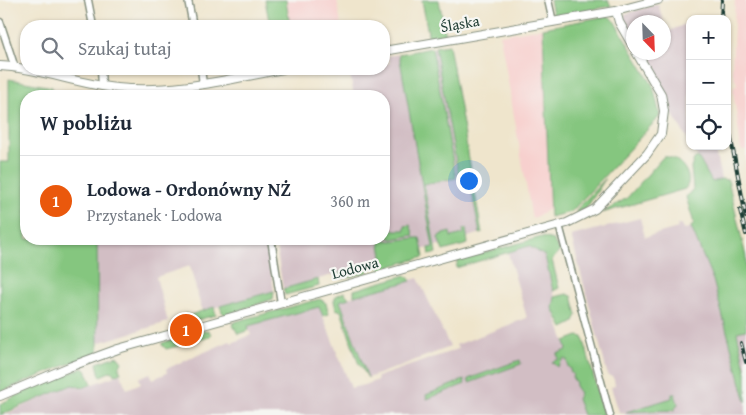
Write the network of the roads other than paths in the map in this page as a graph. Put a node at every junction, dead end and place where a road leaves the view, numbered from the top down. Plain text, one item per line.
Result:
1 (88, 0) edge
2 (188, 0) edge
3 (548, 0) edge
4 (658, 0) edge
5 (616, 11) junction
6 (92, 20) edge
7 (191, 20) edge
8 (0, 22) edge
9 (553, 22) junction
10 (626, 34) edge
11 (390, 50) edge
12 (641, 60) edge
13 (0, 66) edge
14 (15, 68) junction
15 (20, 69) edge
16 (49, 75) edge
17 (101, 75) edge
18 (202, 75) edge
19 (251, 75) edge
20 (204, 84) junction
21 (102, 86) junction
22 (558, 226) junction
23 (272, 245) edge
24 (281, 303) junction
25 (0, 396) edge
26 (610, 415) edge

1 - 6 street
2 - 7 street
3 - 9 street
4 - 5 street, Śląska
5 - 9 street, Śląska
5 - 10 street
8 - 14 street
9 - 11 street, Śląska
12 - 22 street, Lodowa
13 - 14 street
14 - 15 street
16 - 21 street
17 - 21 street
18 - 20 street
19 - 20 street
20 - 21 street
22 - 24 street, Lodowa
22 - 26 street
23 - 24 street
24 - 25 street, Lodowa

